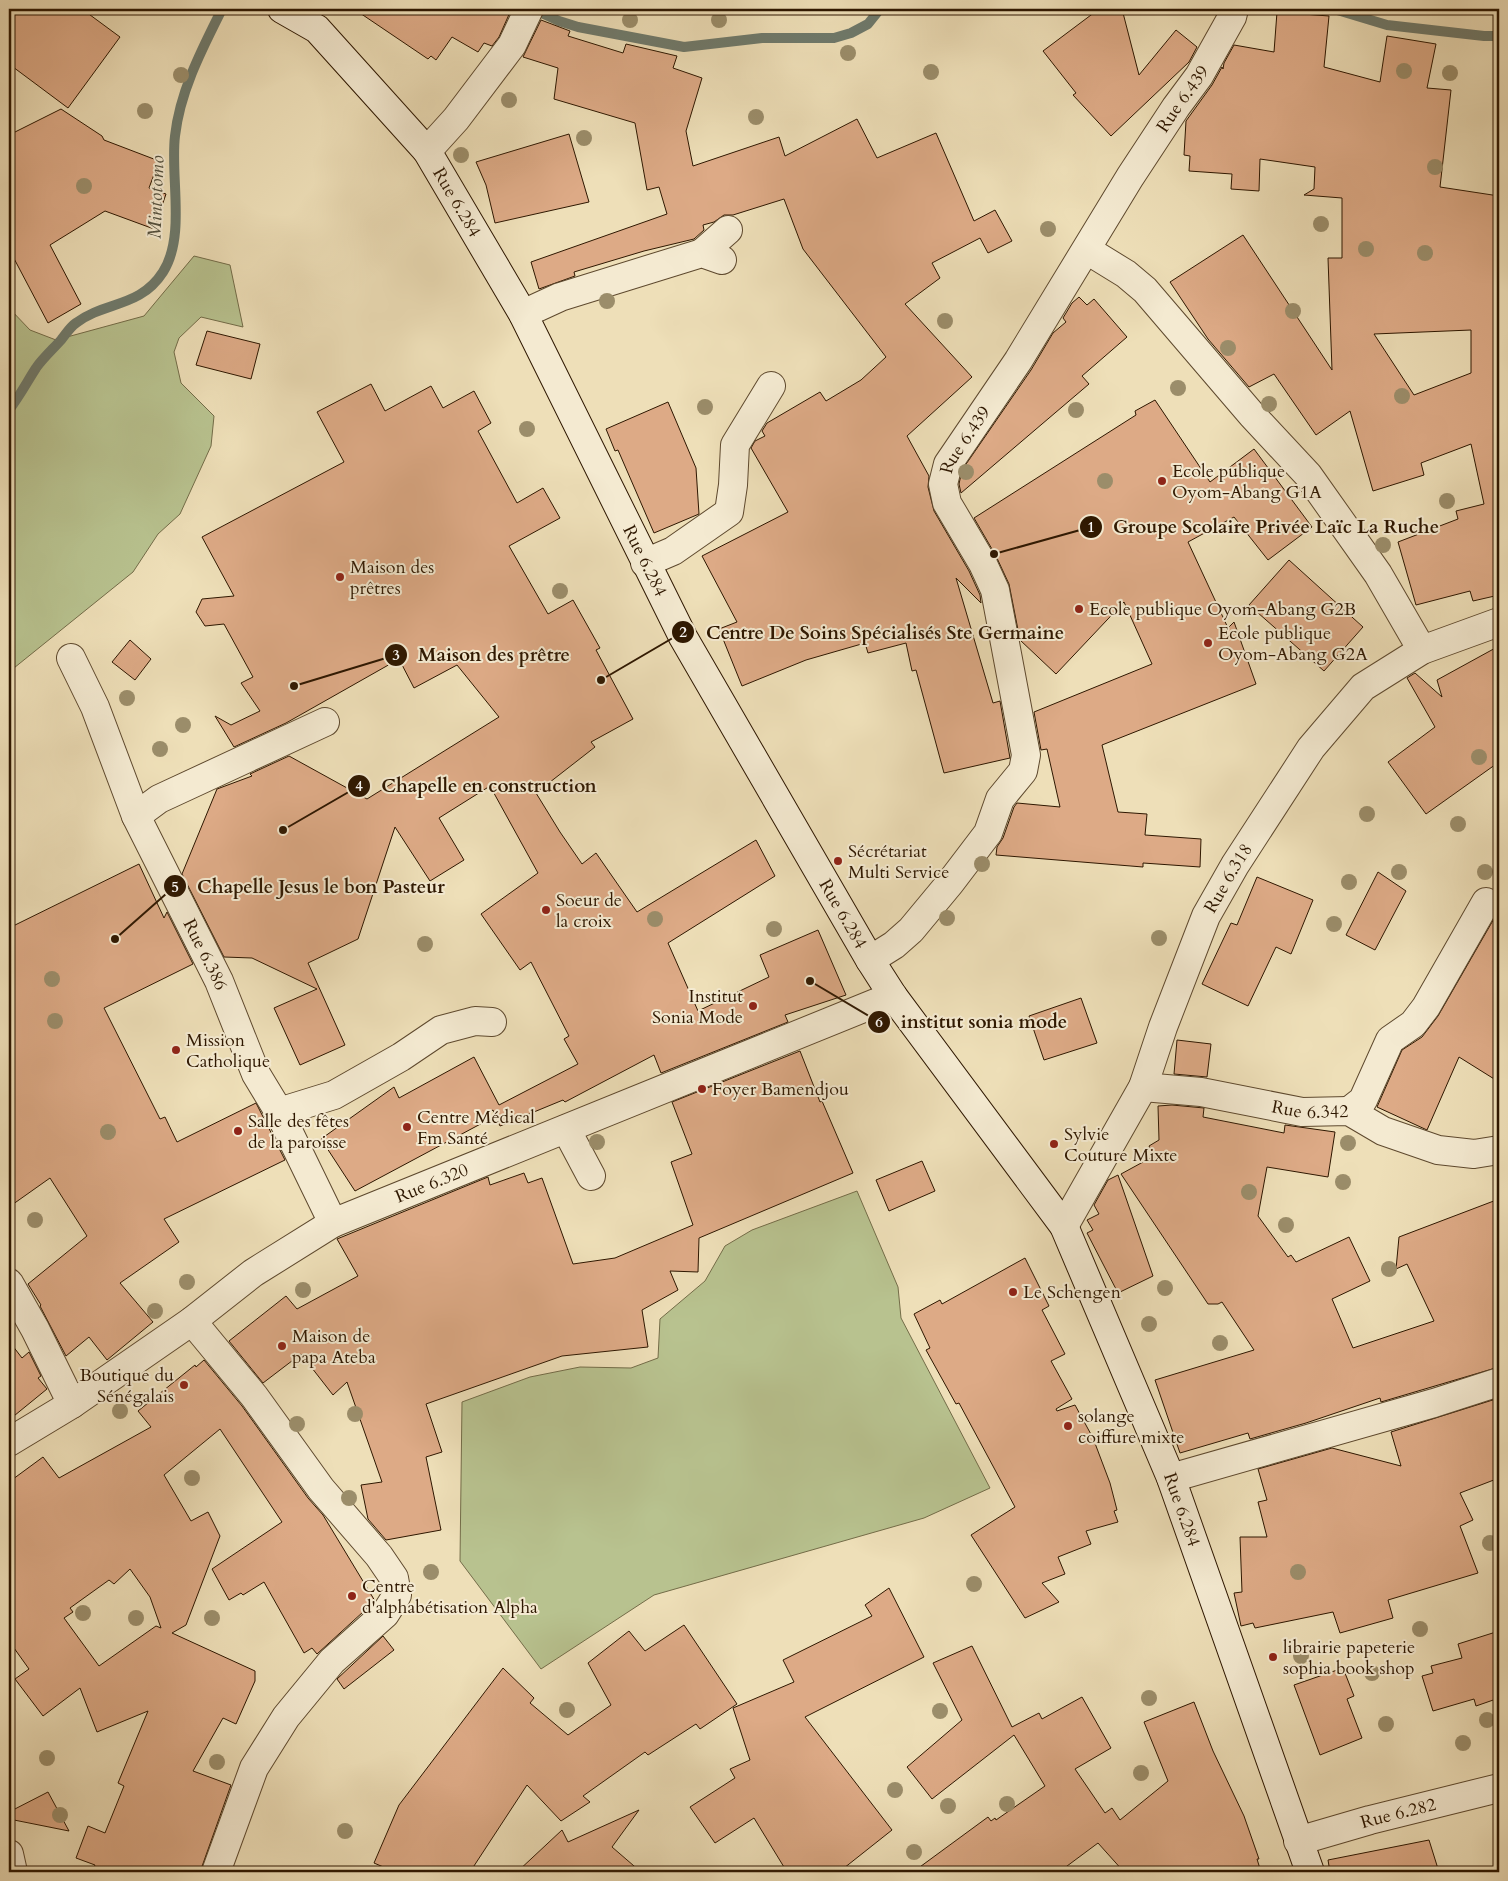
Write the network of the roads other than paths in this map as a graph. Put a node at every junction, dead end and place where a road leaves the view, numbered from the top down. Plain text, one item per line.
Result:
1 (282, 9) edge
2 (528, 9) edge
3 (1233, 13) edge
4 (427, 151) junction
5 (728, 230) dead end
6 (1087, 250) junction
7 (523, 314) junction
8 (771, 386) dead end
9 (645, 563) junction
10 (1499, 622) edge
11 (1422, 650) junction
12 (71, 658) dead end
13 (325, 722) dead end
14 (136, 816) junction
15 (1486, 902) dead end
16 (870, 960) junction
17 (892, 996) junction
18 (492, 1022) dead end
19 (1143, 1087) junction
20 (1349, 1111) junction
21 (279, 1112) junction
22 (566, 1128) junction
23 (1499, 1150) edge
24 (591, 1176) dead end
25 (334, 1223) junction
26 (1064, 1226) junction
27 (9, 1283) edge
28 (192, 1321) junction
29 (1499, 1382) edge
30 (72, 1404) junction
31 (9, 1442) edge
32 (1171, 1478) junction
33 (1499, 1788) edge
34 (1298, 1841) junction
35 (9, 1854) edge
36 (13, 1872) edge
37 (216, 1872) edge
38 (1310, 1872) edge

1 - 4 street, Rue 6.284
2 - 4 street
3 - 6 street, Rue 6.439
4 - 7 street, Rue 6.284
5 - 7 street
6 - 11 street
6 - 16 street, Rue 6.439
7 - 9 street, Rue 6.284
8 - 9 street
9 - 16 street, Rue 6.284
10 - 11 street, Rue 6.318
11 - 19 street, Rue 6.318
12 - 14 street, Rue 6.386
13 - 14 street
14 - 21 street, Rue 6.386
15 - 20 street
16 - 17 street, Rue 6.284
17 - 22 street, Rue 6.320
17 - 26 street, Rue 6.284
18 - 21 street
19 - 20 street, Rue 6.342
19 - 26 street, Rue 6.318
20 - 23 street, Rue 6.342
21 - 25 street, Rue 6.386
22 - 24 street
22 - 25 street, Rue 6.320
25 - 28 street, Rue 6.320
26 - 32 street, Rue 6.284
27 - 30 street
28 - 30 street, Rue 6.320
28 - 37 street
29 - 32 street
30 - 31 street, Rue 6.320
32 - 34 street, Rue 6.284
33 - 34 street, Rue 6.282
34 - 38 street, Rue 6.284
35 - 36 street

